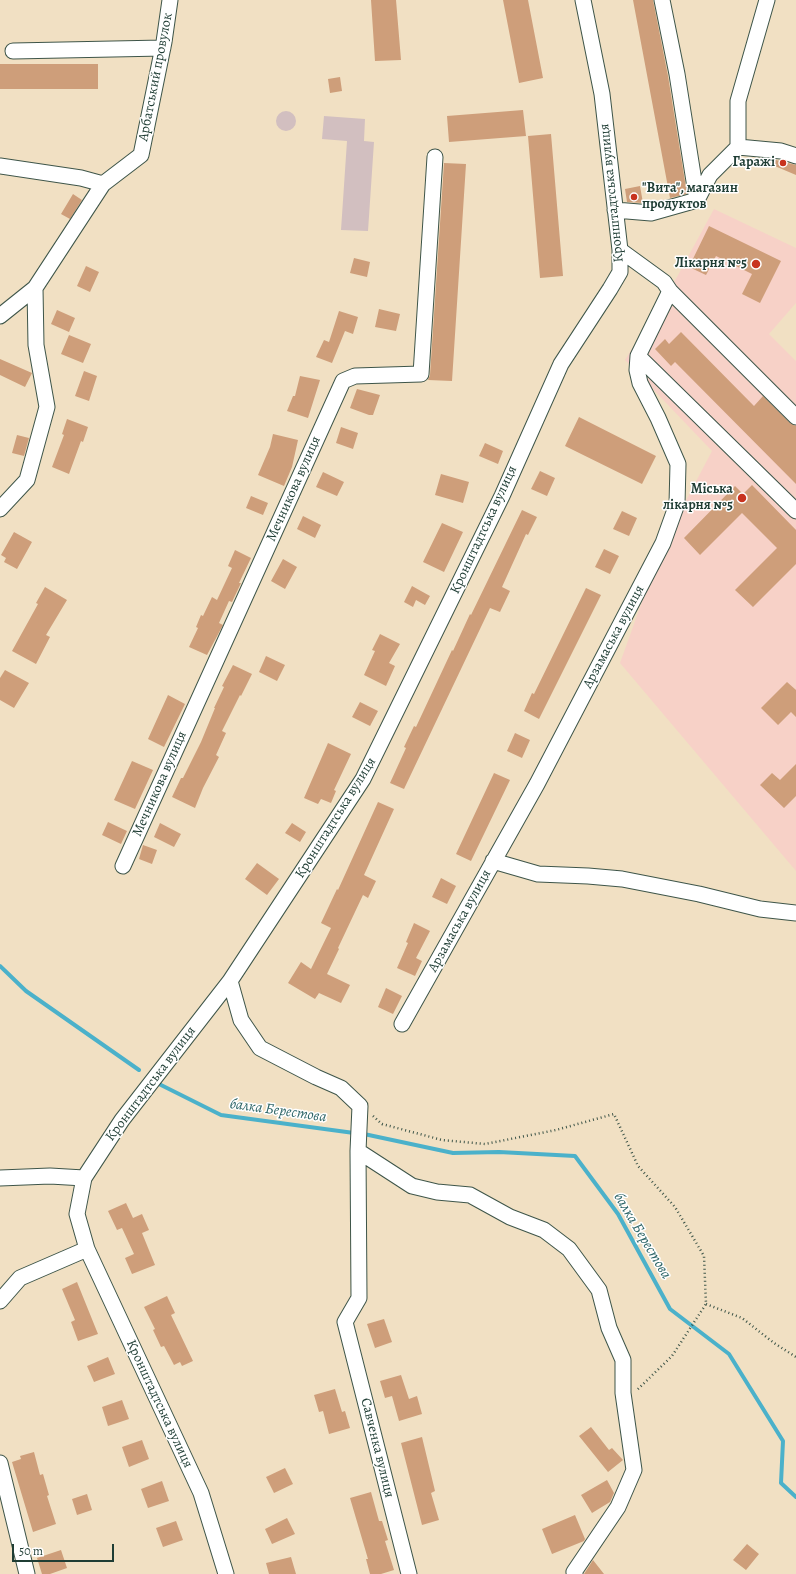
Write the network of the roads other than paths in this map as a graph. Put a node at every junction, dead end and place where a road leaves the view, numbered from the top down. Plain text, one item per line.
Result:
1 (170, 0) edge
2 (583, 0) edge
3 (662, 0) edge
4 (767, 0) edge
5 (163, 48) junction
6 (13, 51) dead end
7 (738, 147) junction
8 (796, 156) edge
9 (435, 157) dead end
10 (0, 166) edge
11 (103, 184) junction
12 (697, 200) junction
13 (615, 210) junction
14 (620, 250) junction
15 (35, 288) junction
16 (670, 290) junction
17 (0, 316) edge
18 (638, 356) junction
19 (796, 417) edge
20 (0, 509) edge
21 (796, 510) edge
22 (493, 861) junction
23 (123, 866) dead end
24 (796, 913) edge
25 (230, 981) junction
26 (402, 1024) dead end
27 (358, 1151) junction
28 (0, 1178) edge
29 (84, 1178) junction
30 (87, 1249) junction
31 (0, 1301) edge
32 (0, 1463) edge
33 (27, 1574) edge
34 (226, 1574) edge
35 (409, 1574) edge
36 (575, 1574) edge

1 - 5 street, Арбатський провулок
2 - 13 street, Кронштадтська вулиця
3 - 12 street
4 - 7 street
5 - 6 street
5 - 11 street, Арбатський провулок
7 - 8 street
7 - 12 street
9 - 23 street, Мечникова вулиця
10 - 11 street
11 - 15 street, Арбатський провулок
12 - 13 street
13 - 14 street, Кронштадтська вулиця
14 - 16 street
14 - 25 street, Кронштадтська вулиця
15 - 17 street, Арбатський провулок
15 - 20 street
16 - 18 street, Арзамаська вулиця
16 - 19 street
18 - 21 street
18 - 22 street, Арзамаська вулиця
22 - 24 street
22 - 26 street, Арзамаська вулиця
25 - 27 street
25 - 29 street, Кронштадтська вулиця
27 - 35 street, Савченка вулиця
27 - 36 street
28 - 29 street
29 - 30 street, Кронштадтська вулиця
30 - 31 street
30 - 34 street, Кронштадтська вулиця
32 - 33 street

